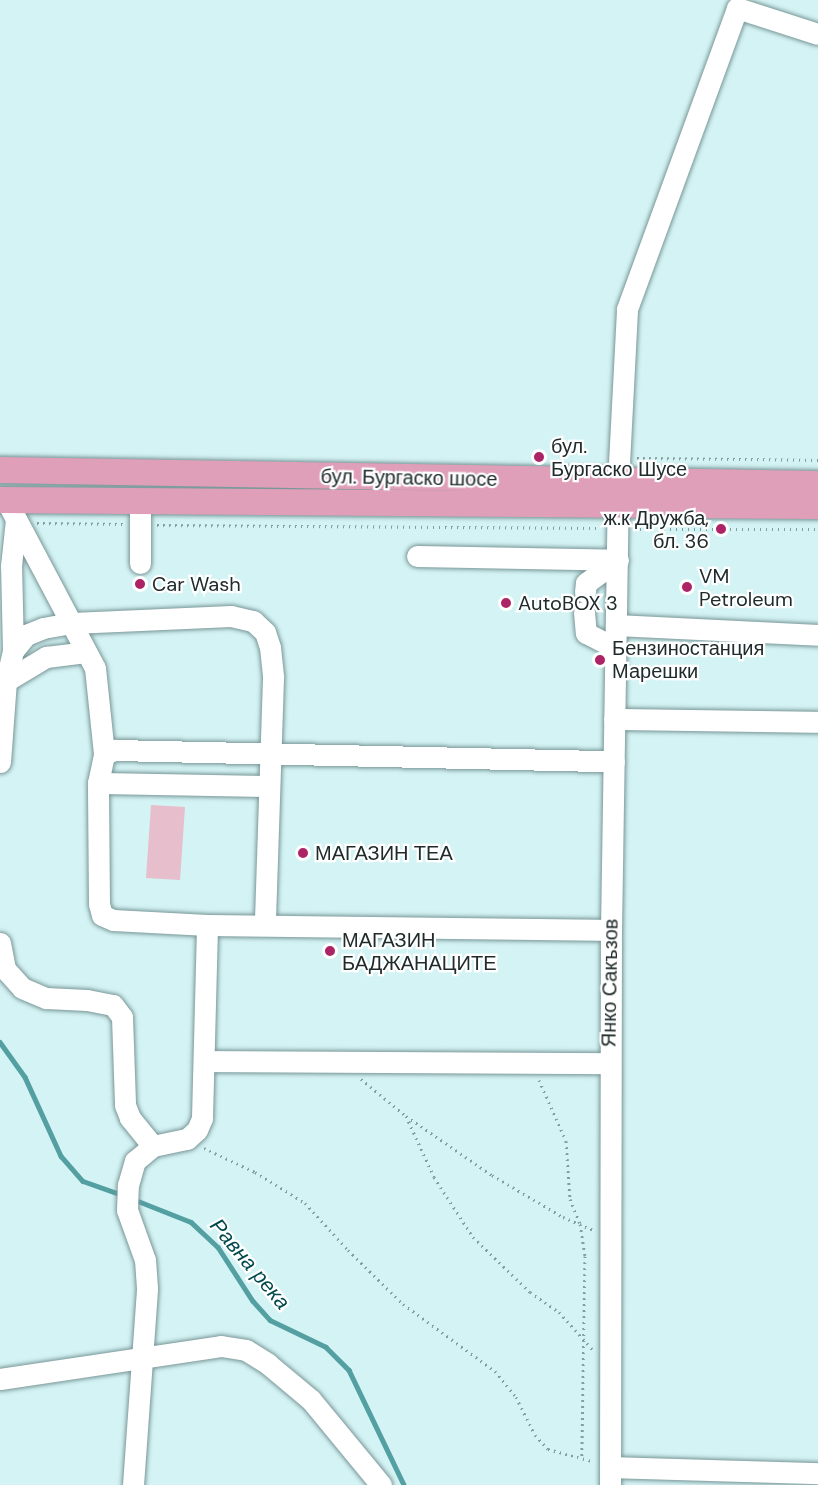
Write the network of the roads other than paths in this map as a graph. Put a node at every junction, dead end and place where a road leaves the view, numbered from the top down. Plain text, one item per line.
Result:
1 (818, 34) edge
2 (0, 470) edge
3 (818, 484) edge
4 (618, 505) junction
5 (818, 507) edge
6 (10, 511) edge
7 (140, 513) junction
8 (417, 556) dead end
9 (618, 560) junction
10 (140, 563) dead end
11 (72, 624) junction
12 (616, 625) junction
13 (818, 635) edge
14 (616, 648) junction
15 (14, 651) junction
16 (86, 652) junction
17 (6, 681) junction
18 (615, 719) junction
19 (818, 722) edge
20 (104, 754) junction
21 (269, 754) junction
22 (615, 760) junction
23 (0, 762) edge
24 (98, 783) junction
25 (268, 786) junction
26 (265, 924) junction
27 (207, 925) junction
28 (611, 930) junction
29 (0, 943) edge
30 (205, 1061) junction
31 (609, 1063) junction
32 (153, 1146) junction
33 (143, 1360) junction
34 (0, 1379) edge
35 (818, 1473) edge
36 (610, 1476) edge
37 (716, 1478) edge
38 (133, 1485) edge
39 (381, 1485) edge

1 - 4 street, Янко Сакъзов
2 - 4 main road, бул. Бургаско шосе
3 - 4 main road, бул. Бургаско шосе
4 - 5 main road, бул. Бургаско шосе
4 - 7 main road, бул. Бургаско шосе
4 - 9 street, Янко Сакъзов
6 - 7 main road, бул. Бургаско шосе
6 - 11 street
6 - 15 street
7 - 10 street
8 - 9 street
9 - 12 street, Янко Сакъзов
9 - 14 street
11 - 15 street
11 - 16 street
11 - 21 street
12 - 13 street
12 - 14 street, Янко Сакъзов
14 - 18 street, Янко Сакъзов
15 - 17 street
16 - 17 street
16 - 20 street
17 - 23 street
18 - 19 street
18 - 22 street, Янко Сакъзов
20 - 21 street
20 - 24 street
21 - 22 street
21 - 25 street
22 - 28 street, Янко Сакъзов
24 - 25 street
24 - 27 street
25 - 26 street
26 - 27 street
26 - 28 street
27 - 30 street
28 - 31 street, Янко Сакъзов
29 - 32 street
30 - 31 street
30 - 32 street
31 - 36 street, Янко Сакъзов
32 - 33 street
33 - 34 street
33 - 38 street
33 - 39 street
35 - 37 street
36 - 37 street

